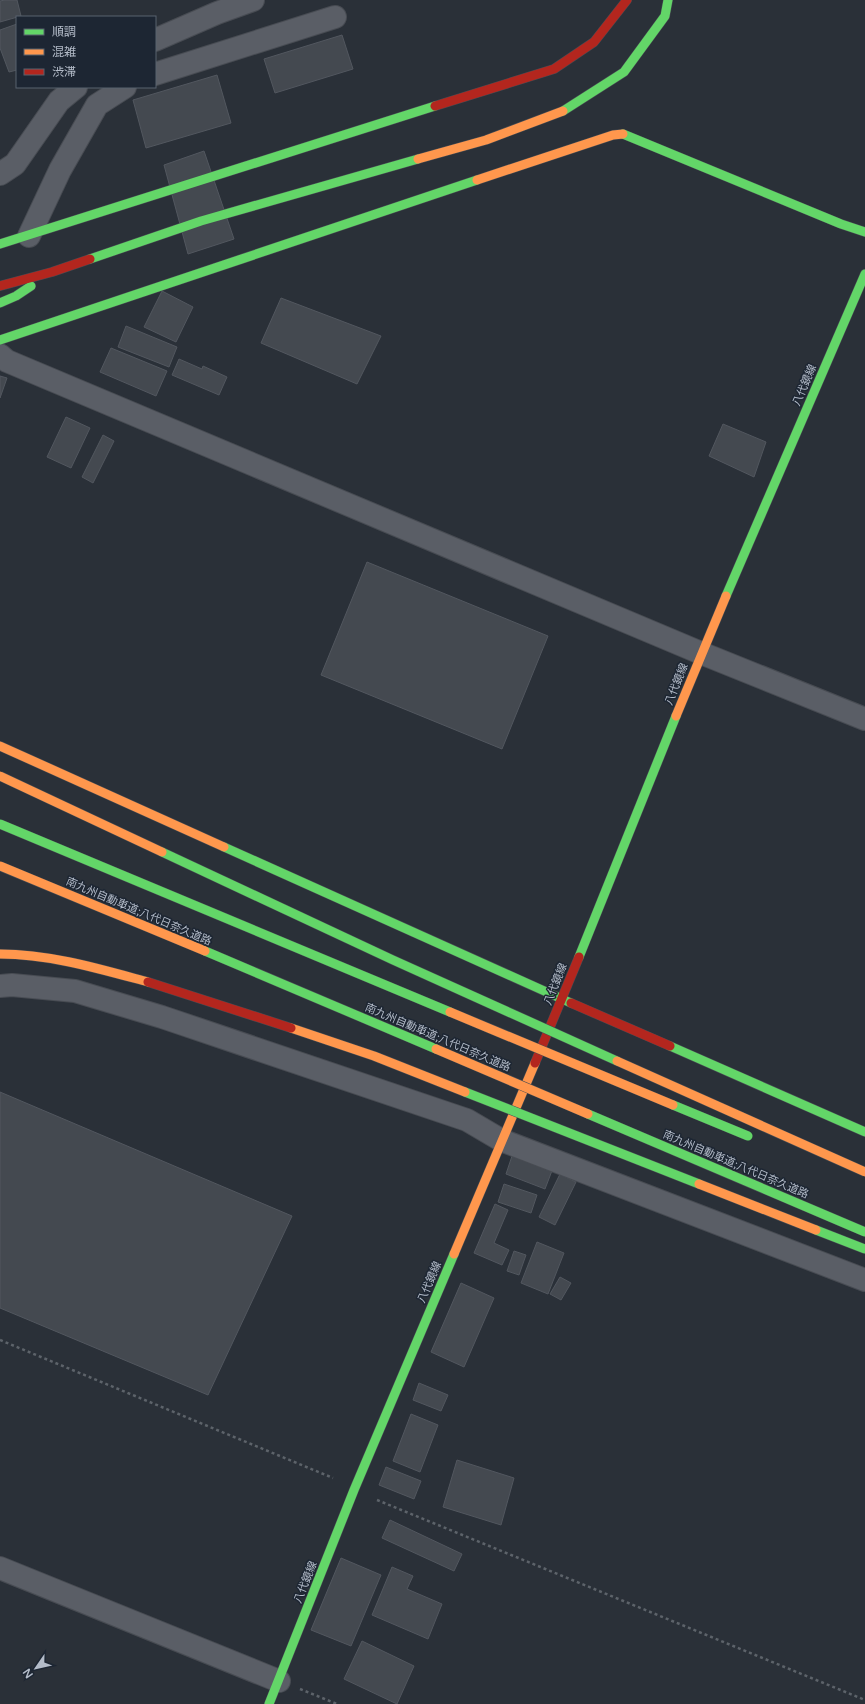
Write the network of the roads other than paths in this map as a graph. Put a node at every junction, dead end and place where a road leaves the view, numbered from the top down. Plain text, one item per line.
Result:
1 (253, 0) edge
2 (627, 0) edge
3 (668, 0) edge
4 (335, 17) dead end
5 (156, 40) edge
6 (156, 74) edge
7 (75, 88) edge
8 (124, 88) edge
9 (0, 174) edge
10 (865, 232) edge
11 (28, 236) junction
12 (0, 244) edge
13 (52, 272) junction
14 (865, 274) edge
15 (0, 286) edge
16 (0, 303) edge
17 (0, 340) edge
18 (0, 355) edge
19 (701, 652) junction
20 (865, 719) edge
21 (0, 746) edge
22 (0, 776) edge
23 (0, 824) edge
24 (0, 866) edge
25 (0, 954) edge
26 (0, 986) edge
27 (562, 1000) junction
28 (865, 1132) edge
29 (755, 1139) dead end
30 (501, 1140) junction
31 (865, 1172) edge
32 (865, 1232) edge
33 (865, 1249) edge
34 (865, 1280) edge
35 (0, 1568) edge
36 (279, 1681) junction
37 (269, 1704) edge

1 - 5 street
2 - 11 main road
3 - 13 main road
4 - 6 street
7 - 9 street
8 - 11 street
10 - 17 main road
11 - 12 main road
13 - 15 main road
13 - 16 main road
14 - 19 main road, 八代鏡線
18 - 19 street
19 - 20 street
19 - 27 main road, 八代鏡線
21 - 27 main road
22 - 31 main road, bridge
23 - 29 main road, bridge
24 - 32 main road, 南九州自動車道;八代日奈久道路, bridge
25 - 33 main road, bridge
26 - 30 street
27 - 28 main road
27 - 30 main road, 八代鏡線
30 - 34 street
30 - 36 main road, 八代鏡線
35 - 36 street
36 - 37 main road, 八代鏡線

